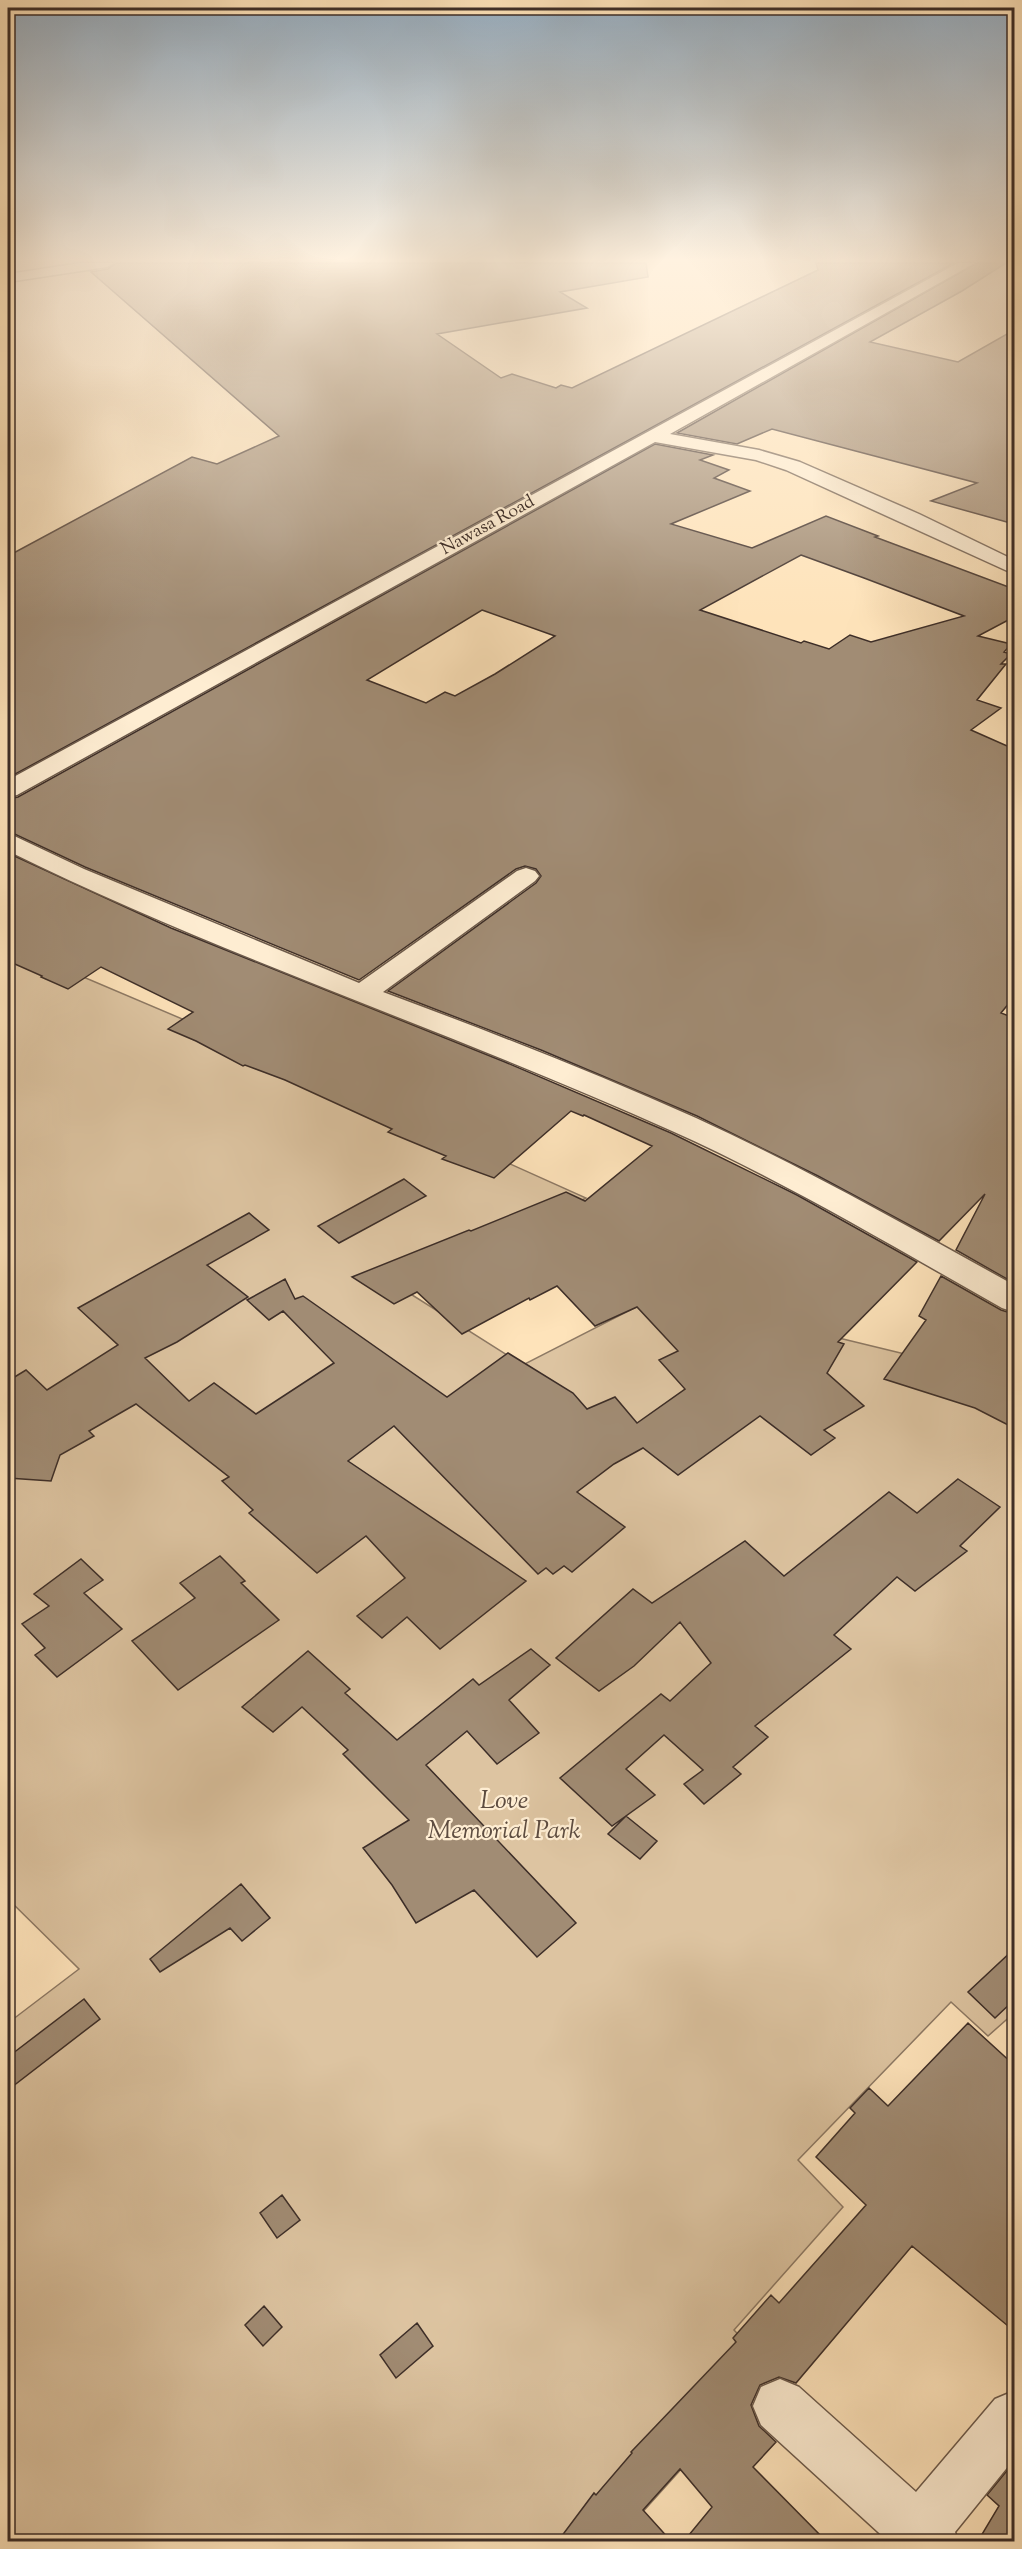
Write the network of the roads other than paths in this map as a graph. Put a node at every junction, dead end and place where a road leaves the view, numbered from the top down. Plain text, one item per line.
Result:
1 (750, 382) edge
2 (652, 436) junction
3 (1014, 568) edge
4 (8, 790) edge
5 (8, 841) edge
6 (526, 876) dead end
7 (363, 993) junction
8 (1014, 1300) edge
9 (780, 2406) dead end
10 (1014, 2418) edge
11 (926, 2536) edge

1 - 2 street, Nawasa Road
2 - 3 street
2 - 4 street, Nawasa Road
5 - 7 street
6 - 7 street
7 - 8 street
9 - 11 street
10 - 11 street

